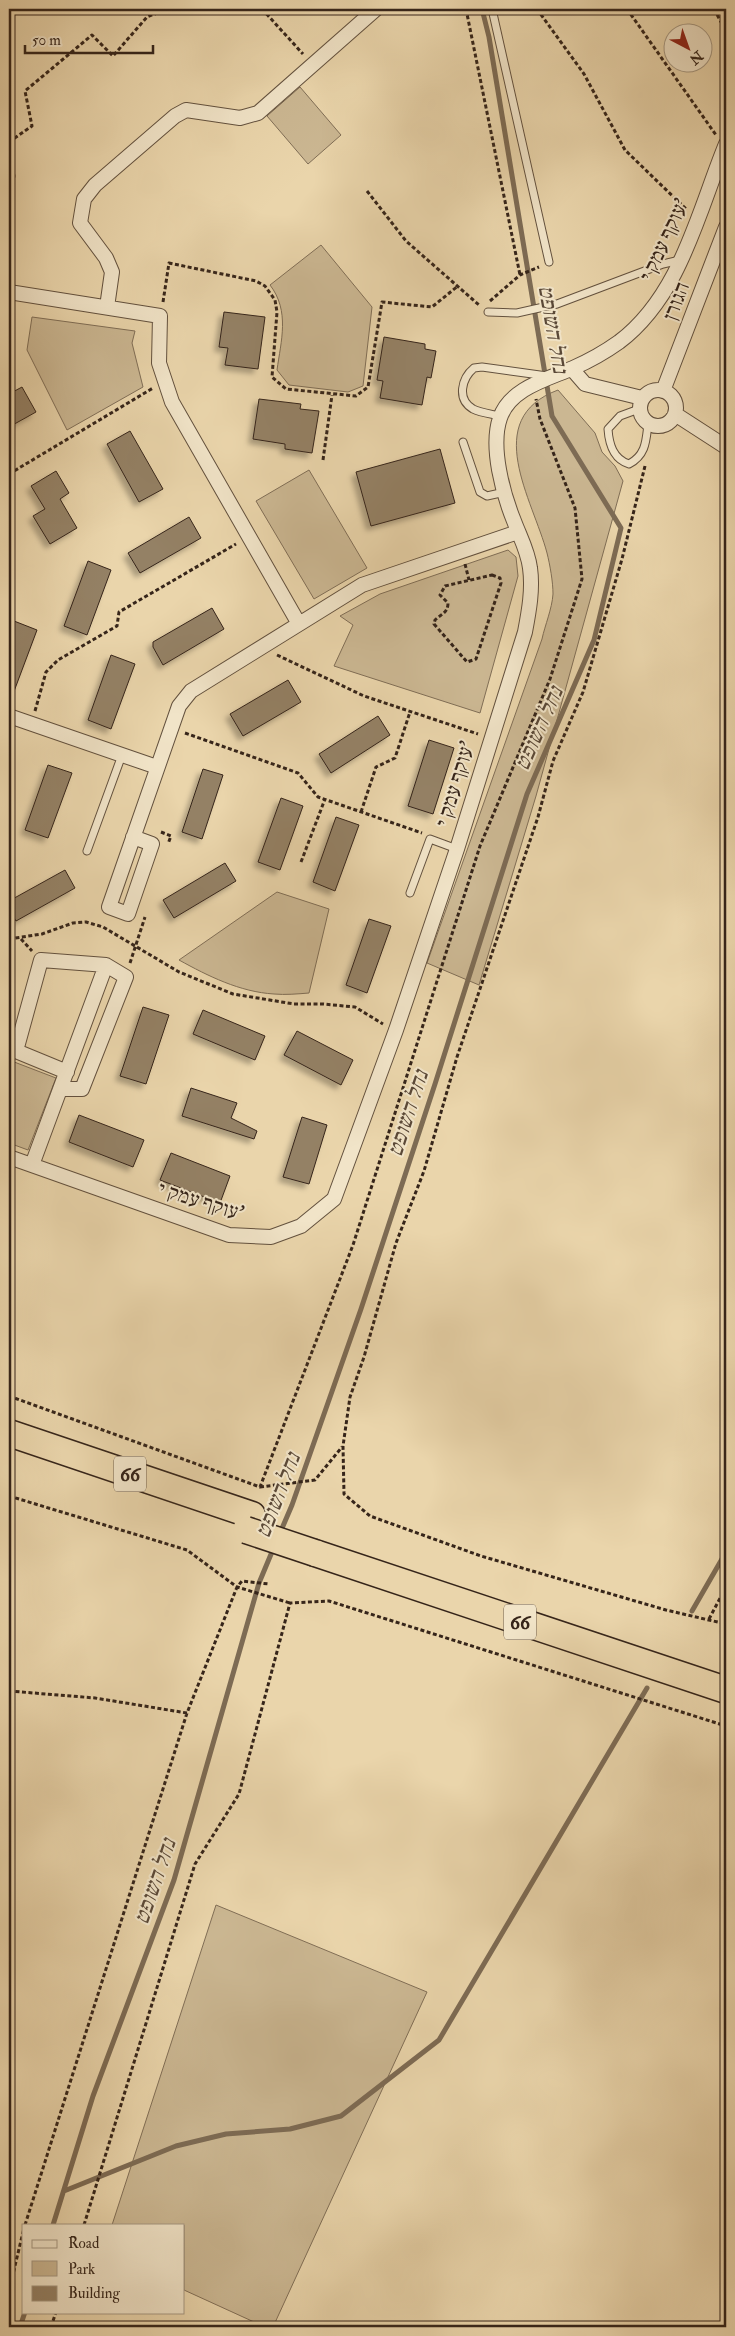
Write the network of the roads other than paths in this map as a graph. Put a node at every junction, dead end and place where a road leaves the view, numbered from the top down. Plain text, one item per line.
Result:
1 (376, 9) edge
2 (492, 9) edge
3 (726, 146) edge
4 (9, 168) edge
5 (9, 183) edge
6 (726, 226) edge
7 (680, 260) junction
8 (549, 262) road end
9 (9, 292) edge
10 (107, 307) junction
11 (488, 312) road end
12 (572, 369) junction
13 (550, 377) junction
14 (663, 391) junction
15 (641, 404) junction
16 (675, 414) junction
17 (500, 416) junction
18 (648, 424) junction
19 (463, 442) dead end
20 (726, 447) edge
21 (505, 492) junction
22 (518, 532) junction
23 (299, 624) junction
24 (9, 716) edge
25 (122, 755) junction
26 (157, 767) junction
27 (133, 837) junction
28 (457, 847) junction
29 (87, 851) dead end
30 (410, 892) dead end
31 (106, 966) junction
32 (67, 1072) junction
33 (60, 1089) junction
34 (9, 1157) edge
35 (32, 1165) junction
36 (9, 1433) edge
37 (9, 1450) edge
38 (249, 1522) junction
39 (318, 1545) junction
40 (726, 1673) edge
41 (726, 1690) edge

1 - 10 street
2 - 8 lane
3 - 7 street, עוקף עמק י’
4 - 5 lane
6 - 14 street, הגורן
7 - 11 lane
7 - 12 street, עוקף עמק י’
9 - 10 street
10 - 23 street
12 - 13 street, עוקף עמק י’
12 - 15 street
13 - 17 street, עוקף עמק י’
13 - 17 lane
14 - 15 street
14 - 16 street
15 - 18 street
15 - 18 lane
16 - 18 street
16 - 20 street
17 - 21 street, עוקף עמק י’
19 - 21 lane
21 - 22 street, עוקף עמק י’
22 - 23 street
22 - 28 street, עוקף עמק י’
23 - 26 street
24 - 25 street
25 - 26 street
25 - 29 lane
26 - 27 street
27 - 27 street
28 - 30 lane
28 - 35 street, עוקף עמק י’
31 - 32 street
31 - 32 street
31 - 33 street
32 - 33 street
33 - 35 street
34 - 35 street, עוקף עמק י’
36 - 38 highway, 66
37 - 38 highway, 66
38 - 39 highway, 66
39 - 40 highway, 66
39 - 41 highway, 66

